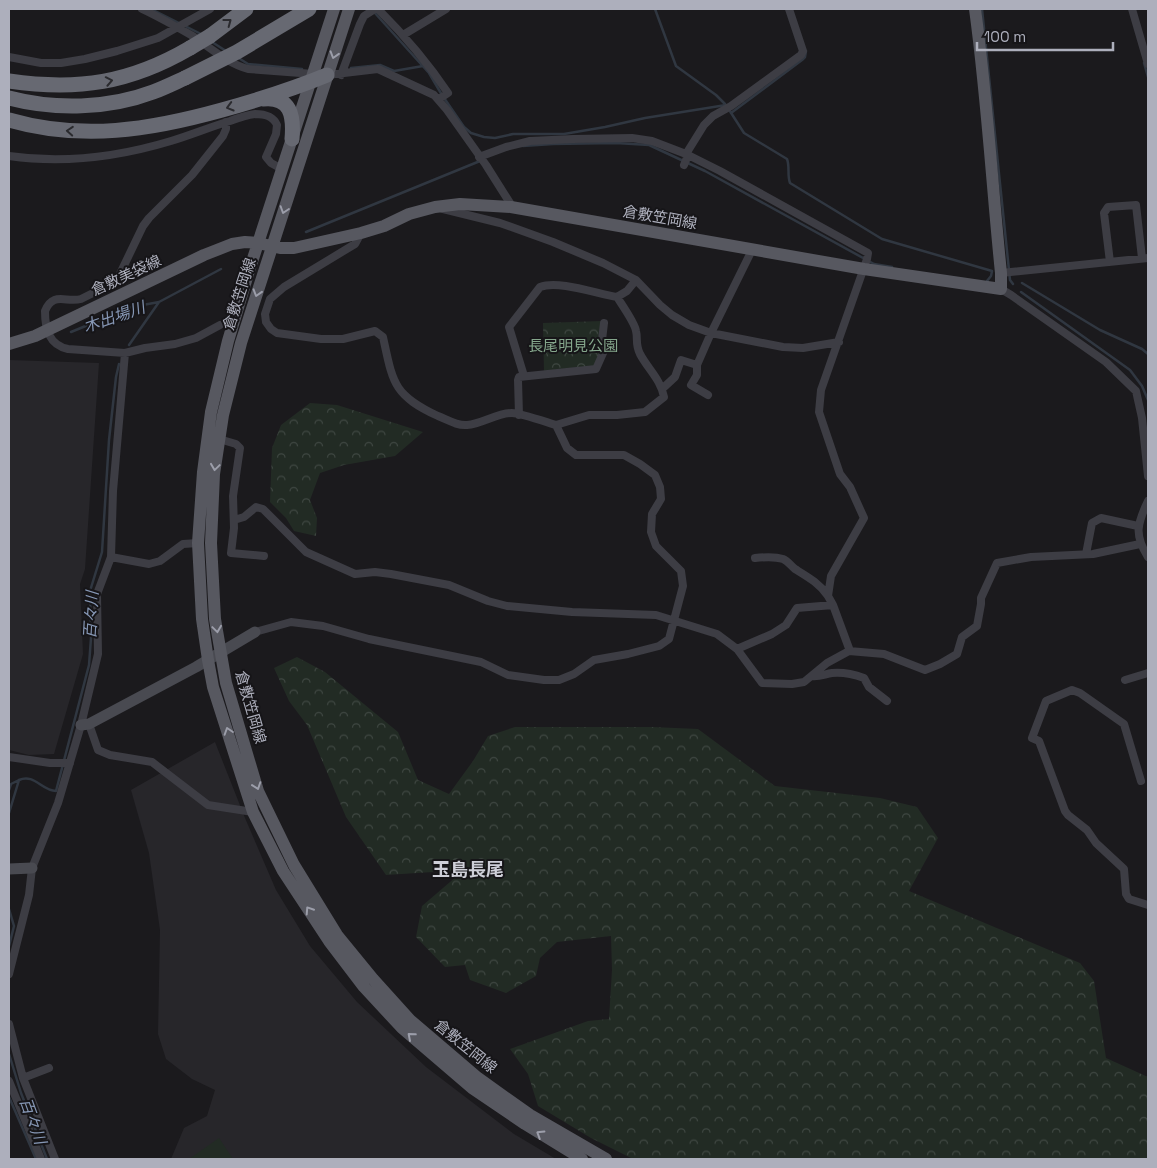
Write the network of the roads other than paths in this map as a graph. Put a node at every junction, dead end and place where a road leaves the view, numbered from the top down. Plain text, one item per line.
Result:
1 (142, 9) edge
2 (210, 9) edge
3 (246, 9) edge
4 (309, 9) edge
5 (334, 9) edge
6 (349, 9) edge
7 (446, 9) edge
8 (789, 9) edge
9 (975, 9) edge
10 (1132, 9) edge
11 (375, 10) edge
12 (180, 26) junction
13 (403, 35) junction
14 (9, 57) edge
15 (1148, 64) edge
16 (322, 77) junction
17 (185, 78) junction
18 (9, 81) edge
19 (9, 87) edge
20 (442, 97) junction
21 (9, 98) edge
22 (260, 99) junction
23 (9, 120) edge
24 (226, 122) junction
25 (602, 138) junction
26 (292, 139) junction
27 (602, 147) dead end
28 (687, 154) junction
29 (9, 156) edge
30 (480, 157) junction
31 (684, 165) dead end
32 (282, 169) junction
33 (435, 207) junction
34 (510, 207) junction
35 (361, 233) junction
36 (258, 243) junction
37 (272, 246) junction
38 (752, 250) junction
39 (1145, 258) edge
40 (1110, 262) junction
41 (866, 263) junction
42 (1007, 273) junction
43 (636, 280) junction
44 (1001, 289) junction
45 (617, 297) junction
46 (604, 323) dead end
47 (220, 325) dead end
48 (48, 330) junction
49 (711, 333) junction
50 (839, 342) junction
51 (9, 344) edge
52 (125, 353) junction
53 (697, 365) junction
54 (524, 376) junction
55 (662, 389) junction
56 (708, 395) dead end
57 (519, 415) junction
58 (1146, 417) edge
59 (556, 425) junction
60 (219, 439) junction
61 (1148, 476) edge
62 (1148, 501) edge
63 (234, 520) junction
64 (1138, 526) junction
65 (198, 543) junction
66 (1140, 544) junction
67 (1086, 554) junction
68 (264, 556) dead end
69 (111, 557) junction
70 (1148, 557) edge
71 (755, 558) dead end
72 (828, 596) junction
73 (833, 604) junction
74 (674, 620) junction
75 (255, 632) joint
76 (737, 649) junction
77 (850, 651) junction
78 (220, 653) junction
79 (208, 660) junction
80 (1148, 673) edge
81 (812, 676) junction
82 (1125, 680) dead end
83 (888, 701) dead end
84 (85, 724) junction
85 (9, 757) edge
86 (68, 762) junction
87 (1141, 781) dead end
88 (253, 812) junction
89 (9, 868) edge
90 (32, 868) junction
91 (1148, 905) edge
92 (14, 935) edge
93 (9, 974) edge
94 (9, 1024) edge
95 (14, 1048) junction
96 (9, 1057) edge
97 (49, 1068) dead end
98 (23, 1078) junction
99 (9, 1081) edge
100 (10, 1095) edge
101 (55, 1158) edge
102 (42, 1159) edge
103 (45, 1159) edge
104 (582, 1159) edge
105 (606, 1159) edge

1 - 12 street
2 - 12 street
18 -> 3 highway, bridge
4 - 17 highway, bridge
5 - 16 main road
6 -> 16 main road
7 - 13 street
8 - 28 street
9 - 42 main road
10 - 15 street
11 - 13 street
11 - 16 street
12 - 14 street
12 - 16 street
13 - 20 street
16 - 20 street
16 - 22 highway
16 - 26 main road
16 -> 37 main road
17 - 19 highway
17 - 21 highway
20 - 30 street
22 -> 23 highway
22 - 26 highway
24 - 29 street
24 - 32 street
24 - 48 street
25 - 27 street
25 - 28 street
25 - 30 street
26 - 32 main road
28 - 31 street
28 - 41 street
30 - 34 street
32 - 36 main road
33 - 34 main road, 倉敷笠岡線
33 - 35 main road, 倉敷笠岡線
33 - 43 street
34 - 38 main road, 倉敷笠岡線
35 - 37 main road, 倉敷笠岡線
35 - 57 street
36 - 37 main road, 倉敷美袋線
36 - 48 main road, 倉敷美袋線
36 - 65 main road, 倉敷笠岡線
37 -> 60 main road, 倉敷笠岡線
38 - 41 main road, 倉敷笠岡線
38 - 49 street
39 - 40 street
39 - 40 street
40 - 42 street
41 - 44 main road, 倉敷笠岡線
41 - 50 street
42 - 44 main road
43 - 45 street
43 - 49 street
44 - 58 street
45 - 54 street
45 - 55 street
46 - 54 street
47 - 52 street
48 - 51 main road, 倉敷美袋線
48 - 52 street
49 - 50 street
49 - 53 street
50 - 72 street
52 - 69 street
53 - 55 street
53 - 56 street
54 - 57 street
55 - 59 street
57 - 59 street
58 - 61 street
59 - 74 street
60 - 63 street
60 -> 78 main road, 倉敷笠岡線
62 - 64 street
63 - 68 street
63 - 74 street
64 - 66 street
64 - 67 street
65 - 69 street
65 - 79 main road, 倉敷笠岡線
66 - 67 street
66 - 70 street
67 - 77 street
69 - 84 street
71 - 72 street
72 - 73 street
73 - 76 street
73 - 77 street
74 - 75 street
74 - 76 street
75 - 78 street
76 - 81 street
77 - 81 street
78 - 79 street
78 -> 105 main road, 倉敷笠岡線
79 - 84 street
88 -> 79 main road, 倉敷笠岡線
80 - 82 street
81 - 83 street
84 - 86 street
84 - 88 street
85 - 86 street
86 - 90 street
87 - 91 street
104 -> 88 main road, 倉敷笠岡線
89 - 90 street
90 - 92 street
92 - 93 street
94 - 95 street
95 - 96 street
95 - 98 street
97 - 98 street
98 - 101 street
99 - 100 street
100 - 102 street
101 - 103 street

